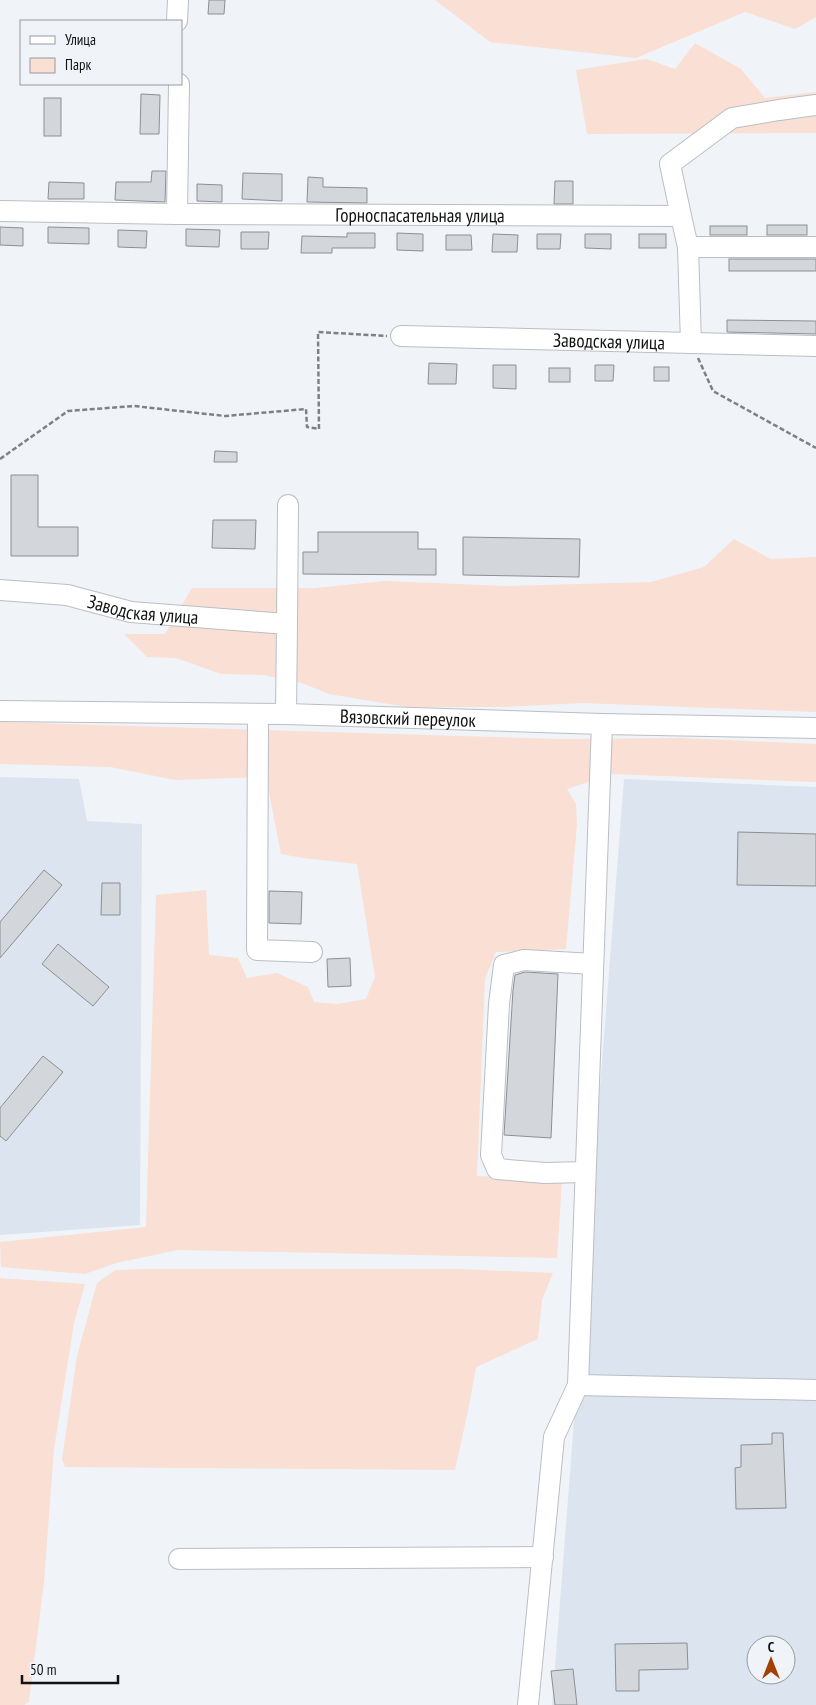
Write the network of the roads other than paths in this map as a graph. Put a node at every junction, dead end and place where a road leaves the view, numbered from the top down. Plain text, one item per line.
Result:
1 (178, 0) edge
2 (177, 20) edge
3 (179, 85) edge
4 (816, 105) edge
5 (0, 211) edge
6 (177, 214) junction
7 (681, 216) junction
8 (688, 247) junction
9 (816, 247) edge
10 (401, 336) road end
11 (691, 343) junction
12 (816, 346) edge
13 (288, 505) dead end
14 (0, 590) edge
15 (287, 624) junction
16 (0, 711) edge
17 (258, 714) junction
18 (286, 714) junction
19 (602, 724) junction
20 (816, 728) edge
21 (312, 952) dead end
22 (593, 964) junction
23 (585, 1172) junction
24 (578, 1385) junction
25 (816, 1390) edge
26 (543, 1557) junction
27 (179, 1560) dead end
28 (528, 1705) edge

1 - 2 street
3 - 6 street
4 - 7 street
5 - 6 street, Горноспасательная улица
6 - 7 street, Горноспасательная улица
7 - 8 street
8 - 9 street
8 - 11 street
10 - 11 street, Заводская улица
11 - 12 street, Заводская улица
13 - 15 street
14 - 15 street, Заводская улица
15 - 18 street
16 - 17 street, Вязовский переулок
17 - 18 street, Вязовский переулок
17 - 21 street
18 - 19 street, Вязовский переулок
19 - 20 street, Вязовский переулок
19 - 22 street
22 - 23 street
22 - 23 street
23 - 24 street
24 - 25 street
24 - 26 street
26 - 27 street
26 - 28 street

